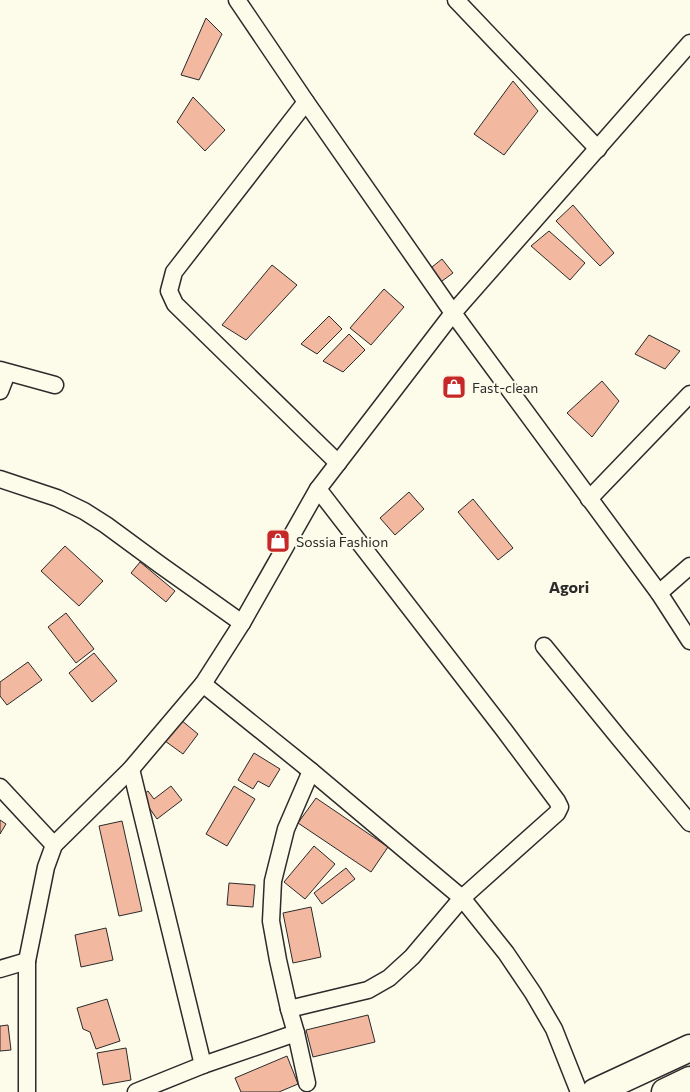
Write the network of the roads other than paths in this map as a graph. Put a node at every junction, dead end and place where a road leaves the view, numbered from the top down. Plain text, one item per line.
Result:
1 (237, 0) edge
2 (456, 0) edge
3 (690, 43) edge
4 (306, 102) junction
5 (598, 149) junction
6 (452, 313) junction
7 (3, 371) edge
8 (55, 386) dead end
9 (0, 391) edge
10 (690, 394) edge
11 (338, 463) junction
12 (0, 479) edge
13 (318, 488) junction
14 (589, 499) junction
15 (690, 566) edge
16 (659, 593) junction
17 (242, 623) junction
18 (690, 641) edge
19 (544, 646) dead end
20 (203, 684) junction
21 (130, 769) junction
22 (311, 771) junction
23 (0, 787) edge
24 (690, 823) edge
25 (54, 845) junction
26 (462, 898) junction
27 (27, 961) junction
28 (0, 969) edge
29 (289, 1009) junction
30 (296, 1033) junction
31 (690, 1048) edge
32 (203, 1065) junction
33 (690, 1080) edge
34 (307, 1083) dead end
35 (27, 1092) edge
36 (136, 1092) edge
37 (579, 1092) edge
38 (595, 1092) edge
39 (665, 1092) edge

1 - 4 street
2 - 5 street
3 - 5 street
4 - 6 street
4 - 11 street
5 - 6 street
6 - 11 street
6 - 14 street
7 - 8 street
7 - 9 street
10 - 14 street
11 - 13 street
12 - 17 street
13 - 17 street
13 - 26 street
14 - 16 street
15 - 16 street
16 - 18 street
17 - 20 street
19 - 24 street
20 - 21 street
20 - 22 street
21 - 25 street
21 - 32 street
22 - 26 street
22 - 29 street
23 - 25 street
25 - 27 street
26 - 29 street
26 - 37 street
27 - 28 street
27 - 35 street
29 - 30 street
30 - 32 street
30 - 34 street
31 - 38 main road
32 - 36 street
33 - 39 main road

